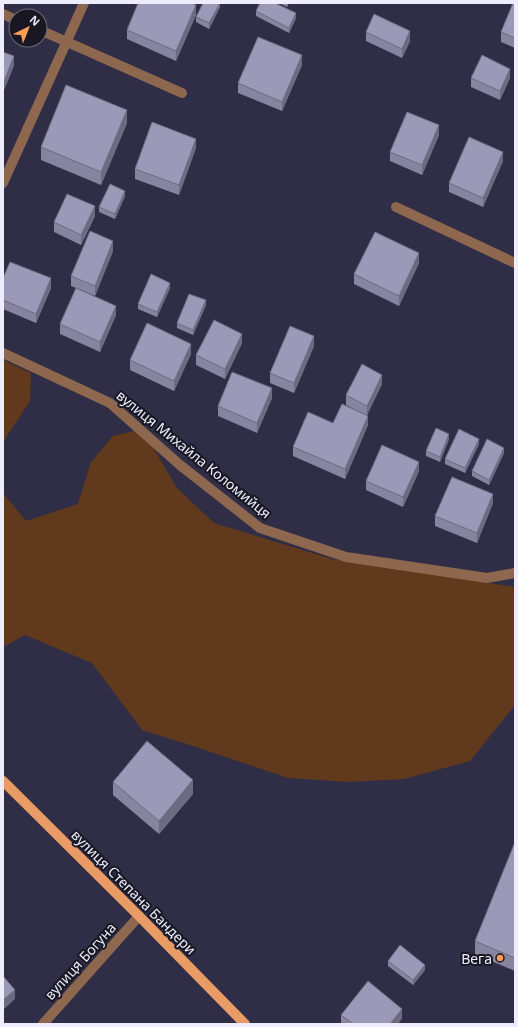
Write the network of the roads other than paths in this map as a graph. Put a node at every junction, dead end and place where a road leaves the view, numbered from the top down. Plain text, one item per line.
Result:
1 (84, 3) edge
2 (48, 34) edge
3 (67, 42) junction
4 (182, 92) dead end
5 (3, 183) edge
6 (396, 207) dead end
7 (515, 263) edge
8 (3, 353) edge
9 (515, 573) edge
10 (3, 781) edge
11 (139, 916) junction
12 (43, 1024) edge
13 (245, 1024) edge

1 - 3 street
2 - 3 street
3 - 4 street
3 - 5 street
6 - 7 street
8 - 9 street, вулиця Михайла Коломийця
10 - 11 main road, вулиця Степана Бандери
11 - 12 street, вулиця Богуна
11 - 13 main road, вулиця Степана Бандери

